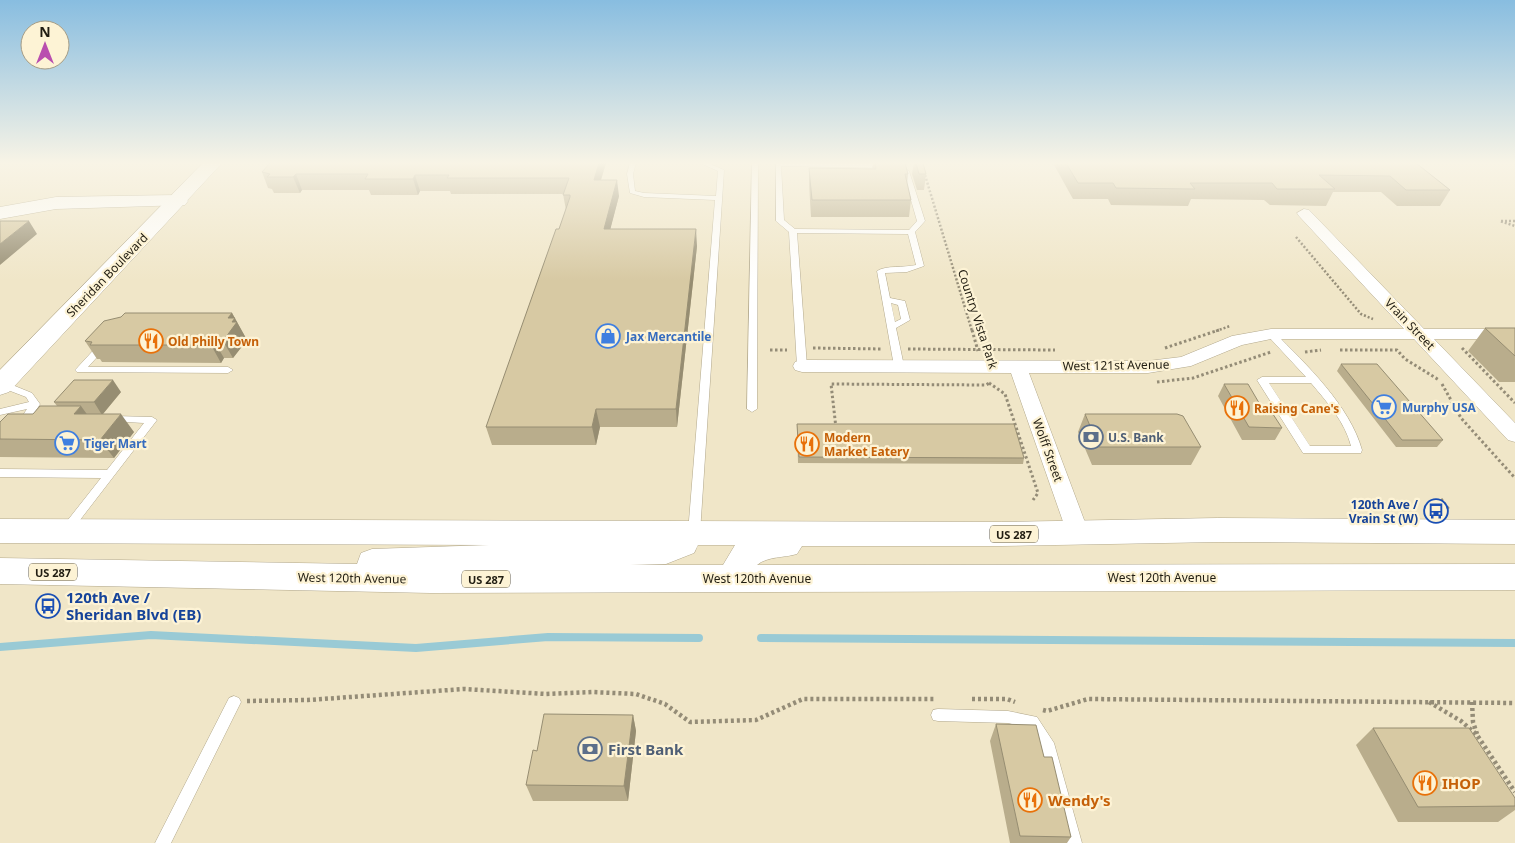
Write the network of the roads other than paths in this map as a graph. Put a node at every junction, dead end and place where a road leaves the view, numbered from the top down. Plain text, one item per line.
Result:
1 (96, 202) edge
2 (177, 202) edge
3 (719, 202) edge
4 (755, 202) edge
5 (779, 202) edge
6 (915, 202) edge
7 (0, 212) edge
8 (1304, 213) dead end
9 (793, 231) junction
10 (911, 232) junction
11 (887, 300) junction
12 (892, 326) junction
13 (1271, 334) junction
14 (1420, 334) junction
15 (1515, 334) edge
16 (110, 338) edge
17 (898, 357) junction
18 (801, 358) joint
19 (228, 370) dead end
20 (1020, 374) junction
21 (1313, 380) junction
22 (1, 385) edge
23 (35, 404) junction
24 (752, 408) dead end
25 (0, 412) edge
26 (27, 419) junction
27 (40, 419) edge
28 (105, 420) edge
29 (14, 433) edge
30 (1515, 435) edge
31 (0, 473) edge
32 (110, 474) junction
33 (0, 531) edge
34 (65, 531) junction
35 (1515, 532) edge
36 (694, 533) junction
37 (1073, 533) junction
38 (4, 572) edge
39 (270, 577) junction
40 (1515, 577) edge
41 (732, 578) junction
42 (234, 702) road end
43 (938, 715) dead end
44 (162, 843) edge
45 (1074, 843) edge

1 - 7 main road
2 - 22 main road, Sheridan Boulevard
3 - 36 lane
4 - 24 lane
5 - 9 lane
6 - 10 lane
8 - 14 street, Vrain Street
9 - 10 lane
9 - 18 lane
10 - 11 lane
11 - 12 lane
11 - 12 lane
12 - 17 lane
13 - 14 street, West 121st Avenue
13 - 20 street, West 121st Avenue
13 - 21 lane
14 - 15 street, West 121st Avenue
14 - 30 street, Vrain Street
16 - 19 lane
17 - 18 street, West 121st Avenue
17 - 20 street, West 121st Avenue
20 - 37 street, Wolff Street
21 - 21 lane
22 - 23 lane
23 - 25 lane
23 - 26 lane
26 - 27 lane
26 - 29 lane
28 - 32 lane
31 - 32 lane
32 - 34 lane
33 - 34 main road, US 287
34 - 36 main road, US 287
35 - 37 main road, US 287
36 - 37 main road, US 287
36 - 39 main road
37 - 41 main road
38 - 39 main road, West 120th Avenue / US 287
39 - 41 main road, West 120th Avenue / US 287
40 - 41 main road, West 120th Avenue / US 287
42 - 44 lane
43 - 45 lane

